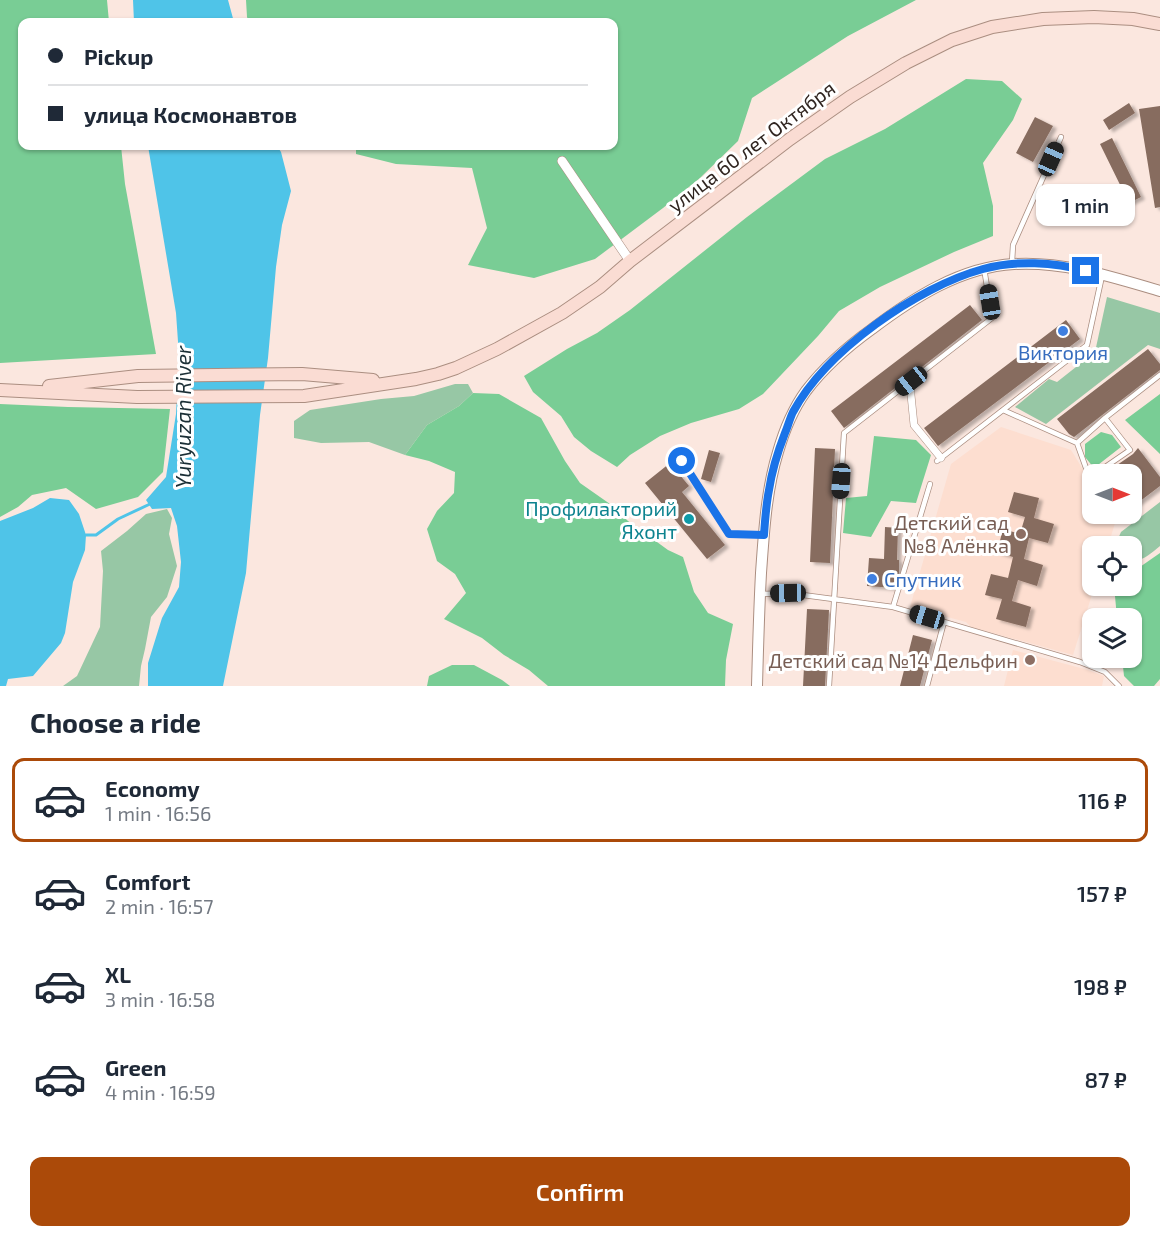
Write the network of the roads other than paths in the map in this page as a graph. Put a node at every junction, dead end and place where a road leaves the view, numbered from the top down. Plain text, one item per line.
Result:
1 (1160, 24) edge
2 (1061, 137) dead end
3 (562, 161) dead end
4 (630, 261) junction
5 (1012, 264) junction
6 (984, 268) junction
7 (1102, 276) junction
8 (1160, 291) edge
9 (1160, 375) edge
10 (911, 381) junction
11 (392, 382) junction
12 (6, 390) edge
13 (1003, 410) junction
14 (1105, 418) junction
15 (1077, 443) junction
16 (939, 459) joint
17 (682, 461) dead end
18 (1085, 464) edge
19 (1110, 464) edge
20 (930, 484) dead end
21 (764, 535) junction
22 (760, 594) junction
23 (833, 599) junction
24 (893, 606) junction
25 (944, 622) junction
26 (756, 686) edge
27 (829, 686) edge
28 (927, 686) edge
29 (1119, 686) edge

1 - 4 main road, улица 60 лет Октября
2 - 5 lane
3 - 4 street
4 - 11 main road, улица 60 лет Октября
5 - 6 street
5 - 7 street
6 - 10 lane
6 - 21 street
7 - 8 street
7 - 13 lane
9 - 14 lane
10 - 16 street
10 - 23 lane
11 - 12 main road
11 - 12 main road
13 - 15 lane
13 - 16 lane
14 - 15 lane
14 - 19 lane
15 - 18 lane
17 - 21 lane
20 - 24 lane
21 - 22 street
22 - 23 lane
22 - 26 street
23 - 24 lane
23 - 27 lane
24 - 25 lane
25 - 28 lane
25 - 29 lane

